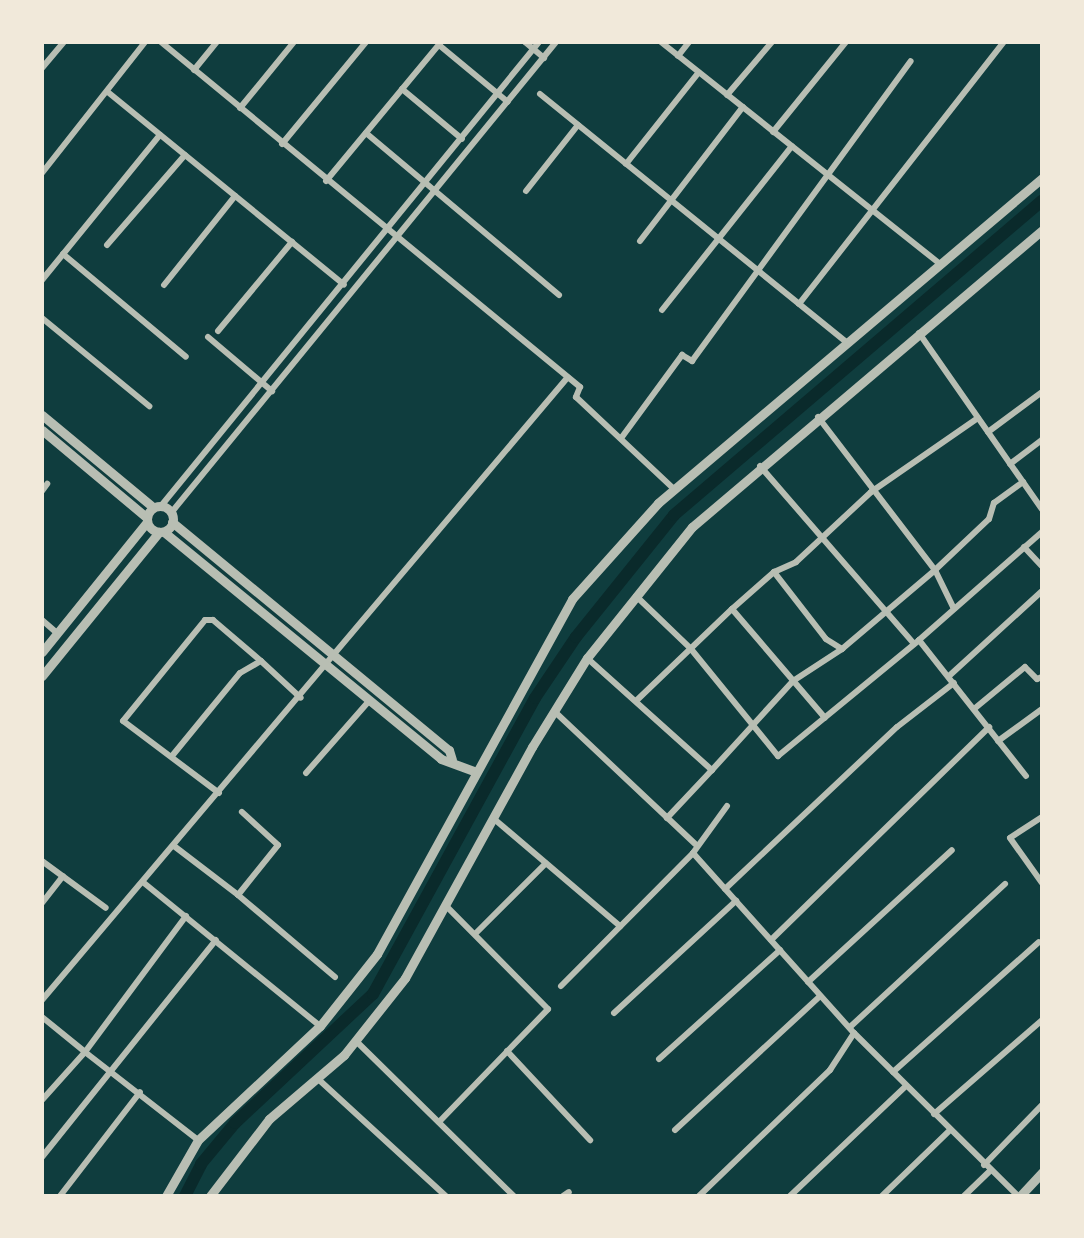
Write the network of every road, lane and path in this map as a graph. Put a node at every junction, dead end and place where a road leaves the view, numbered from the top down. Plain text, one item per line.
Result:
1 (63, 42) edge
2 (145, 42) edge
3 (161, 42) edge
4 (217, 42) edge
5 (294, 42) edge
6 (366, 42) edge
7 (525, 42) edge
8 (539, 42) edge
9 (556, 42) edge
10 (661, 42) edge
11 (689, 42) edge
12 (772, 42) edge
13 (846, 42) edge
14 (1004, 42) edge
15 (440, 43) edge
16 (534, 49) junction
17 (678, 56) junction
18 (544, 57) junction
19 (911, 61) dead end
20 (42, 68) edge
21 (195, 70) junction
22 (699, 72) junction
23 (402, 89) junction
24 (109, 93) junction
25 (498, 93) junction
26 (540, 94) dead end
27 (727, 95) junction
28 (508, 102) junction
29 (743, 107) junction
30 (240, 108) junction
31 (578, 125) junction
32 (773, 132) junction
33 (366, 134) junction
34 (160, 135) junction
35 (462, 139) junction
36 (282, 144) junction
37 (792, 146) junction
38 (185, 155) junction
39 (626, 164) junction
40 (42, 173) edge
41 (826, 173) junction
42 (1042, 178) edge
43 (326, 181) junction
44 (425, 185) junction
45 (526, 191) dead end
46 (434, 193) junction
47 (235, 196) junction
48 (672, 201) junction
49 (875, 212) junction
50 (1042, 230) edge
51 (387, 232) junction
52 (717, 237) junction
53 (396, 240) junction
54 (640, 241) dead end
55 (292, 242) junction
56 (107, 244) dead end
57 (63, 254) junction
58 (940, 264) junction
59 (758, 271) junction
60 (42, 280) edge
61 (164, 285) dead end
62 (344, 285) junction
63 (559, 295) dead end
64 (799, 304) junction
65 (662, 310) dead end
66 (42, 318) edge
67 (218, 331) dead end
68 (919, 333) junction
69 (208, 337) dead end
70 (847, 343) junction
71 (186, 357) dead end
72 (568, 377) junction
73 (261, 382) junction
74 (272, 391) junction
75 (1042, 392) edge
76 (149, 406) dead end
77 (42, 415) edge
78 (818, 416) junction
79 (978, 418) junction
80 (42, 430) edge
81 (988, 432) junction
82 (622, 437) junction
83 (1042, 440) edge
84 (1010, 464) junction
85 (760, 466) junction
86 (1023, 482) junction
87 (47, 484) dead end
88 (675, 489) junction
89 (42, 491) edge
90 (872, 492) junction
91 (157, 507) junction
92 (1042, 509) edge
93 (172, 518) junction
94 (147, 520) junction
95 (161, 532) junction
96 (1042, 532) edge
97 (821, 540) junction
98 (1024, 547) junction
99 (1042, 566) edge
100 (935, 570) junction
101 (774, 572) junction
102 (251, 586) junction
103 (1042, 591) edge
104 (243, 596) junction
105 (636, 596) junction
106 (732, 609) junction
107 (954, 609) junction
108 (885, 613) junction
109 (42, 620) edge
110 (57, 633) junction
111 (916, 642) junction
112 (691, 649) junction
113 (842, 649) junction
114 (42, 652) edge
115 (336, 657) junction
116 (587, 658) junction
117 (261, 662) junction
118 (329, 665) junction
119 (42, 676) edge
120 (949, 676) junction
121 (1042, 676) edge
122 (793, 681) junction
123 (954, 683) junction
124 (301, 698) junction
125 (370, 700) junction
126 (636, 702) junction
127 (974, 709) junction
128 (1042, 709) edge
129 (554, 711) junction
130 (825, 718) junction
131 (752, 723) junction
132 (988, 727) junction
133 (999, 741) junction
134 (171, 756) junction
135 (452, 759) junction
136 (712, 770) junction
137 (476, 771) junction
138 (306, 773) dead end
139 (1026, 776) dead end
140 (219, 793) junction
141 (727, 806) dead end
142 (242, 812) dead end
143 (1042, 817) edge
144 (493, 818) junction
145 (667, 818) junction
146 (695, 844) junction
147 (174, 846) junction
148 (952, 850) dead end
149 (693, 853) junction
150 (42, 861) edge
151 (546, 863) junction
152 (63, 876) junction
153 (144, 883) junction
154 (1005, 884) dead end
155 (1042, 884) edge
156 (725, 889) junction
157 (238, 895) junction
158 (736, 901) junction
159 (42, 903) edge
160 (445, 905) junction
161 (106, 908) dead end
162 (186, 916) junction
163 (620, 926) junction
164 (476, 934) junction
165 (216, 940) junction
166 (771, 940) junction
167 (1039, 942) dead end
168 (780, 950) junction
169 (334, 977) dead end
170 (808, 982) junction
171 (561, 986) dead end
172 (820, 996) junction
173 (42, 1000) edge
174 (614, 1013) dead end
175 (42, 1017) edge
176 (1042, 1020) edge
177 (320, 1026) junction
178 (852, 1030) junction
179 (356, 1041) junction
180 (507, 1051) junction
181 (85, 1052) junction
182 (658, 1059) dead end
183 (112, 1070) junction
184 (893, 1072) junction
185 (317, 1078) junction
186 (906, 1086) junction
187 (140, 1092) junction
188 (42, 1100) edge
189 (1042, 1105) edge
190 (934, 1114) junction
191 (439, 1122) junction
192 (950, 1130) junction
193 (675, 1131) dead end
194 (198, 1140) junction
195 (590, 1140) dead end
196 (42, 1157) edge
197 (984, 1165) junction
198 (990, 1171) junction
199 (1042, 1172) edge
200 (211, 1195) edge
201 (60, 1196) edge
202 (166, 1196) edge
203 (446, 1196) edge
204 (514, 1196) edge
205 (699, 1196) edge
206 (790, 1196) edge
207 (882, 1196) edge
208 (964, 1196) edge
209 (1019, 1196) edge

1 - 20 street
2 - 24 street
3 - 21 street
4 - 21 street
5 - 30 street
6 - 36 street
7 - 16 street
8 - 16 street
9 - 18 street
10 - 17 street
11 - 17 street
12 - 27 street
13 - 32 street
14 - 49 street
15 - 23 street
15 - 25 street
16 - 18 street
16 - 25 street
17 - 22 street
18 - 28 street
19 - 41 street
21 - 30 street
22 - 27 street
22 - 39 street
23 - 33 street
23 - 35 street
24 - 34 street
24 - 40 street
25 - 28 street
25 - 35 street
26 - 31 street
27 - 29 street
28 - 46 street
29 - 32 street
29 - 48 street
30 - 36 street
31 - 39 street
31 - 45 street
32 - 37 street
33 - 43 street
33 - 44 street
34 - 38 street
34 - 57 street
35 - 44 street
36 - 43 street
37 - 41 street
37 - 52 street
38 - 47 street
38 - 56 street
39 - 48 street
41 - 49 street
41 - 59 street
42 - 58 street
43 - 51 street
44 - 46 street
44 - 51 street
46 - 53 street
46 - 63 street
47 - 55 street
47 - 61 street
48 - 52 street
48 - 54 street
49 - 58 street
49 - 64 street
50 - 68 street
51 - 53 street
51 - 62 street
52 - 59 street
52 - 65 street
53 - 72 street
53 - 74 street
55 - 62 street
55 - 67 street
57 - 60 street
57 - 71 street
58 - 70 street
59 - 64 street
59 - 82 street
62 - 73 street
64 - 70 street
66 - 76 street
68 - 78 street
68 - 79 street
69 - 73 street
70 - 88 street
72 - 82 street
72 - 115 street
73 - 74 street
73 - 91 street
74 - 93 street
75 - 81 street
77 - 91 street
78 - 85 street
78 - 90 street
79 - 81 street
79 - 90 street
80 - 94 street
81 - 84 street
82 - 88 street
83 - 84 street
84 - 86 street
85 - 97 street
85 - 105 street
86 - 92 street
86 - 100 street
87 - 89 street
88 - 137 street
90 - 97 street
90 - 100 street
91 - 93 street
91 - 94 street
93 - 95 street
93 - 102 street
94 - 95 street
94 - 110 street
95 - 104 street
95 - 119 street
96 - 98 street
97 - 101 street
97 - 108 street
98 - 99 street
98 - 107 street
100 - 107 street
100 - 108 street
101 - 106 street
101 - 113 street
102 - 104 street
102 - 115 street
103 - 120 street
104 - 118 street
105 - 112 street
105 - 116 street
106 - 112 street
106 - 122 street
107 - 111 street
108 - 111 street
108 - 113 street
109 - 110 street
110 - 114 street
111 - 120 street
111 - 130 street
112 - 126 street
112 - 131 street
113 - 122 street
115 - 118 street
115 - 135 street
116 - 126 street
116 - 129 street
117 - 124 street
117 - 134 street
117 - 134 street
118 - 124 street
118 - 125 street
120 - 123 street
121 - 127 street
122 - 130 street
122 - 131 street
123 - 127 street
123 - 156 street
124 - 140 street
125 - 135 street
125 - 138 street
126 - 136 street
127 - 132 street
128 - 133 street
129 - 144 street
129 - 145 street
130 - 131 street
131 - 136 street
132 - 133 street
132 - 166 street
133 - 139 street
134 - 140 street
135 - 137 street
136 - 145 street
137 - 177 street
140 - 147 street
141 - 146 street
142 - 157 street
143 - 155 street
144 - 151 street
144 - 160 street
145 - 146 street
146 - 149 street
147 - 153 street
147 - 157 street
148 - 170 street
149 - 156 street
149 - 163 street
150 - 152 street
151 - 163 street
151 - 164 street
152 - 159 street
152 - 161 street
153 - 162 street
153 - 173 street
154 - 178 street
156 - 158 street
157 - 169 street
158 - 166 street
158 - 174 street
160 - 164 street
160 - 179 street
162 - 165 street
162 - 181 street
163 - 171 street
164 - 180 street
165 - 177 street
165 - 183 street
166 - 168 street
167 - 184 street
168 - 170 street
168 - 182 street
170 - 172 street
172 - 178 street
172 - 193 street
175 - 181 street
176 - 190 street
177 - 194 street
178 - 184 street
178 - 205 street
179 - 185 street
179 - 191 street
180 - 191 street
180 - 195 street
181 - 183 street
181 - 188 street
183 - 187 street
183 - 196 street
184 - 186 street
185 - 200 street
185 - 203 street
186 - 190 street
186 - 206 street
187 - 194 street
187 - 201 street
189 - 197 street
190 - 192 street
191 - 204 street
192 - 197 street
192 - 207 street
194 - 202 street
197 - 198 street
198 - 208 street
198 - 209 street
199 - 209 street

